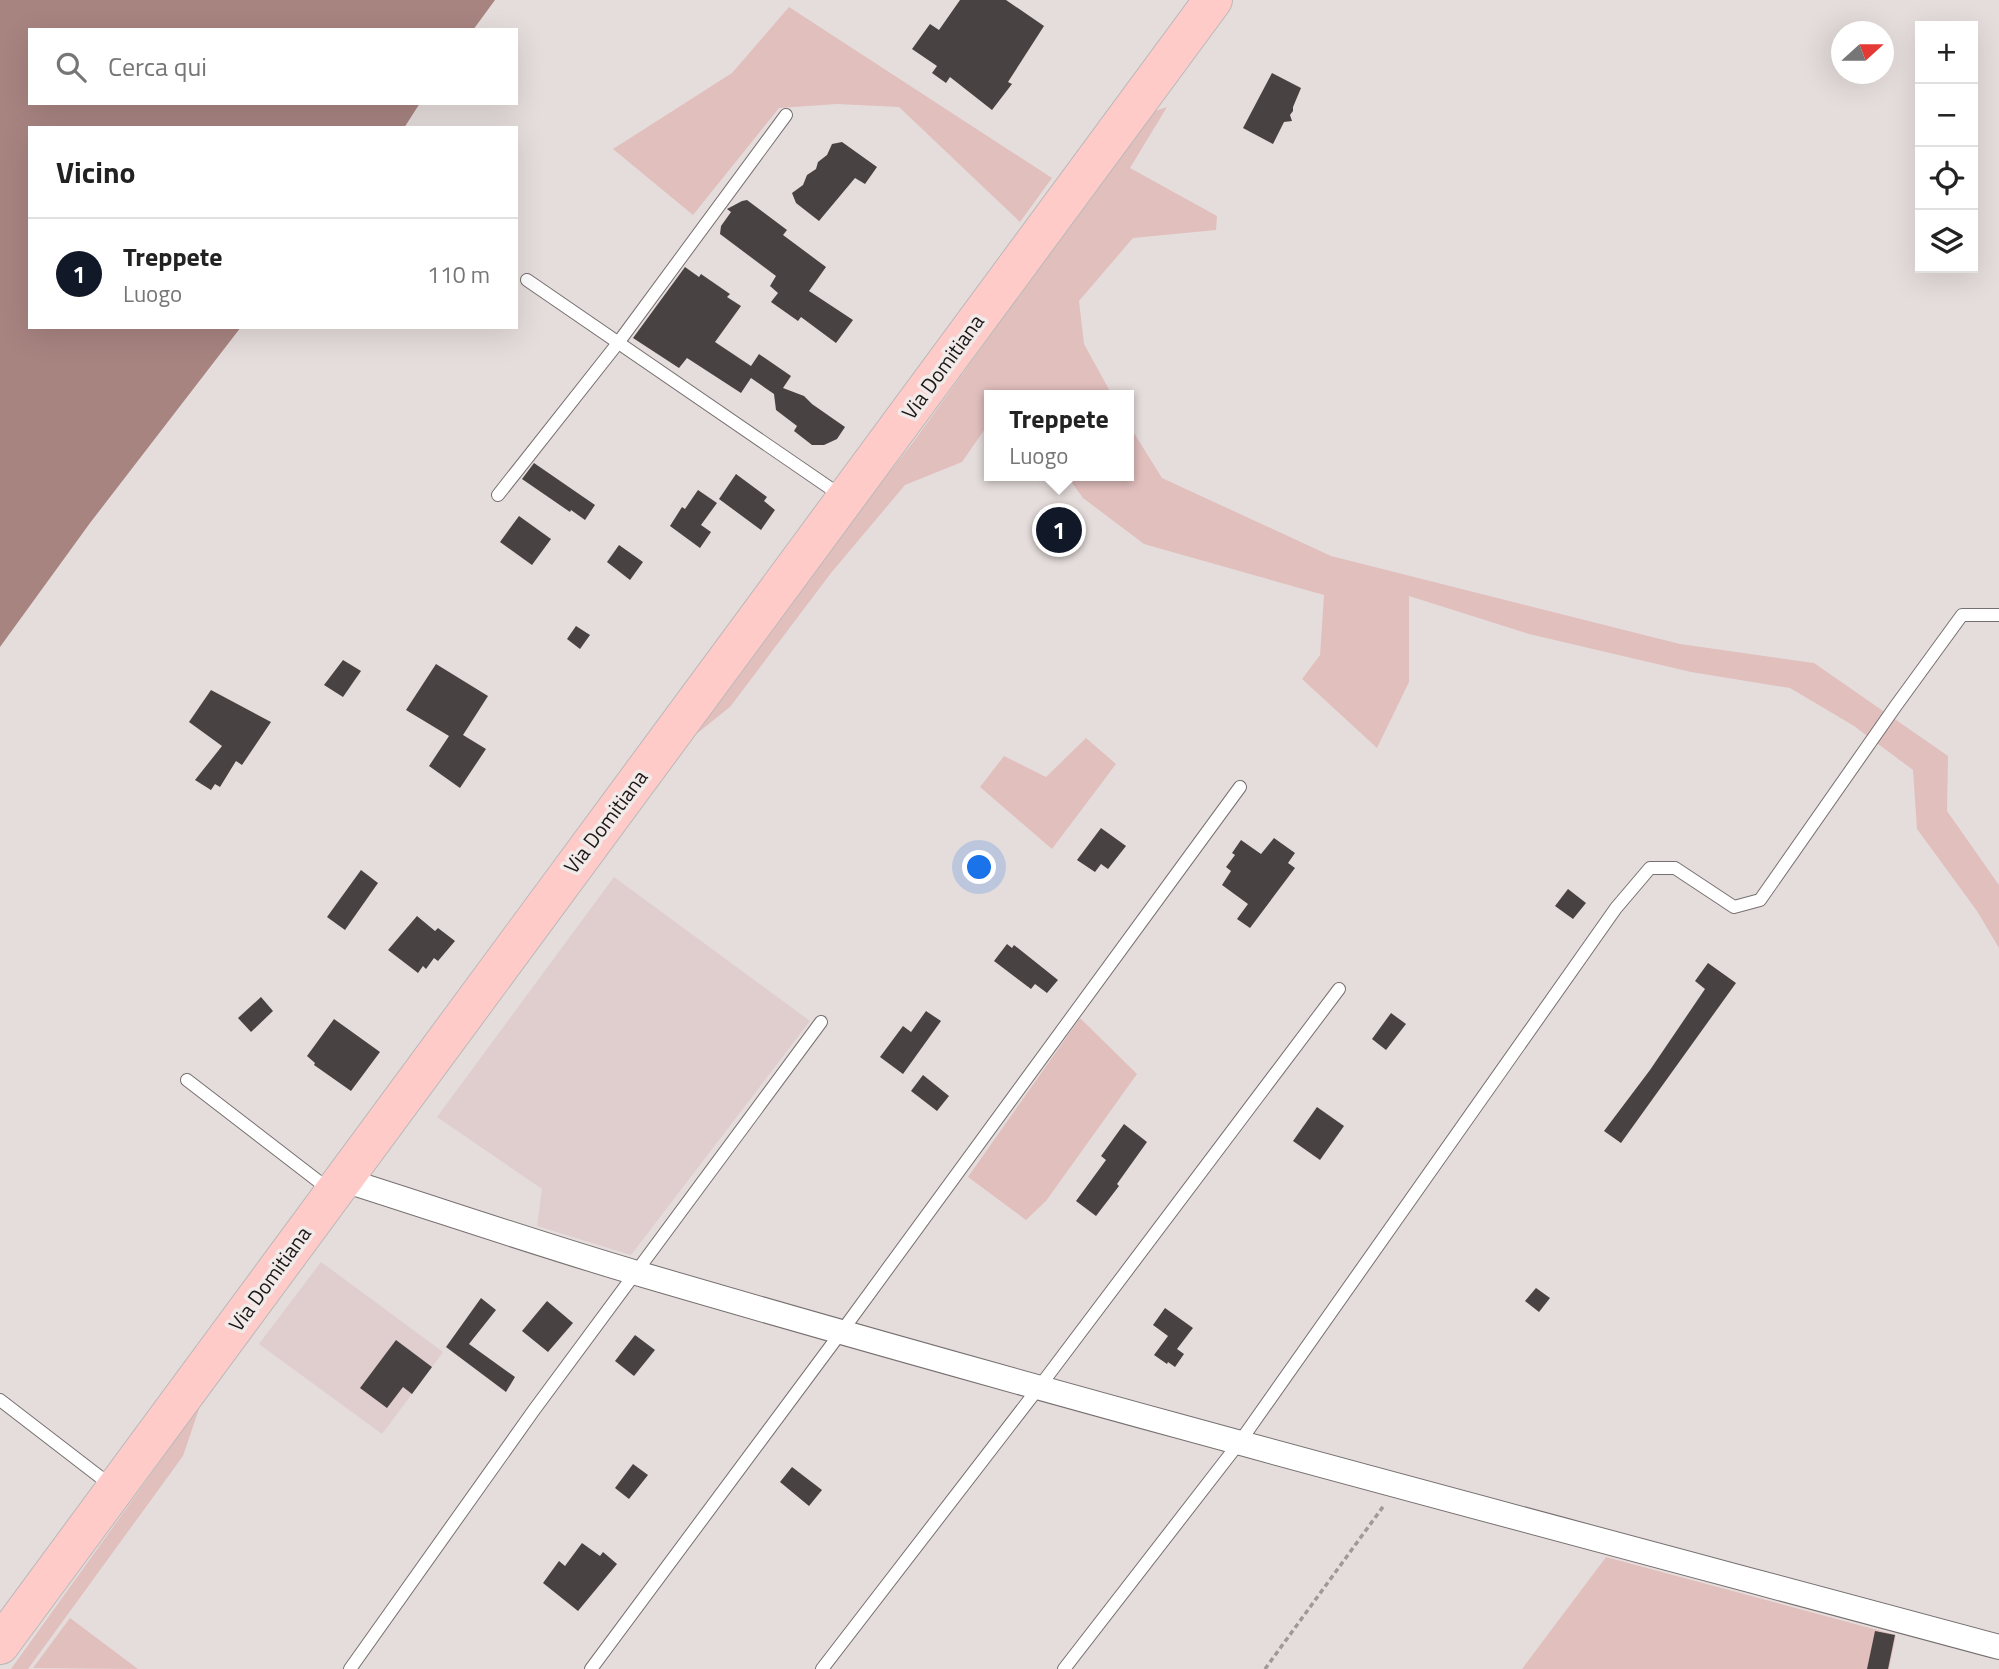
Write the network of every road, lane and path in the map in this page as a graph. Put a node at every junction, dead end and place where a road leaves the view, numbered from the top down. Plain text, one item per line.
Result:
1 (1213, 0) edge
2 (786, 115) dead end
3 (527, 280) dead end
4 (618, 343) junction
5 (498, 495) dead end
6 (846, 499) junction
7 (1999, 615) edge
8 (1240, 787) dead end
9 (1339, 989) dead end
10 (821, 1022) dead end
11 (187, 1080) dead end
12 (339, 1187) junction
13 (636, 1273) junction
14 (842, 1331) junction
15 (1040, 1387) junction
16 (0, 1400) edge
17 (1239, 1443) junction
18 (1399, 1485) junction
19 (116, 1489) junction
20 (0, 1645) edge
21 (1999, 1647) edge
22 (350, 1669) edge
23 (591, 1669) edge
24 (822, 1669) edge
25 (1064, 1669) edge
26 (1265, 1669) edge

1 - 6 main road, Via Domitiana
2 - 4 lane
3 - 4 lane
4 - 5 lane
4 - 6 lane
6 - 12 main road, Via Domitiana
7 - 17 lane
8 - 14 lane
9 - 15 lane
10 - 13 lane
11 - 12 lane
12 - 13 street
12 - 19 main road, Via Domitiana
13 - 14 street
13 - 22 lane
14 - 15 street
14 - 23 lane
15 - 17 street
15 - 24 lane
16 - 19 lane
17 - 18 street
17 - 25 lane
18 - 21 street
18 - 26 path
19 - 20 main road, Via Domitiana

